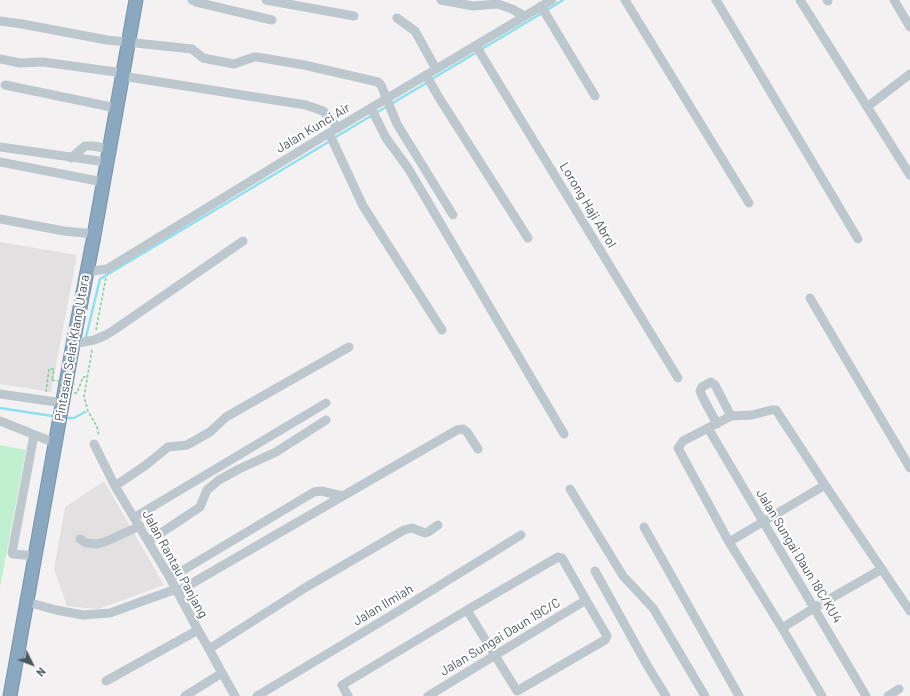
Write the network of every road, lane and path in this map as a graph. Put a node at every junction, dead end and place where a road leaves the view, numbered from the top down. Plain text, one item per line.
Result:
1 (136, 0) edge
2 (192, 0) edge
3 (266, 0) edge
4 (441, 0) edge
5 (552, 0) edge
6 (625, 0) edge
7 (716, 0) edge
8 (800, 0) edge
9 (894, 0) edge
10 (543, 10) junction
11 (354, 16) dead end
12 (524, 16) junction
13 (397, 18) dead end
14 (272, 20) dead end
15 (0, 21) edge
16 (910, 27) edge
17 (128, 42) junction
18 (478, 49) junction
19 (0, 59) edge
20 (436, 69) junction
21 (910, 74) edge
22 (122, 75) junction
23 (428, 79) junction
24 (5, 85) dead end
25 (595, 96) dead end
26 (389, 103) junction
27 (867, 107) junction
28 (116, 108) junction
29 (373, 112) junction
30 (333, 135) junction
31 (0, 147) edge
32 (109, 149) junction
33 (71, 158) junction
34 (0, 162) edge
35 (106, 162) junction
36 (910, 175) edge
37 (103, 182) junction
38 (749, 203) dead end
39 (453, 215) dead end
40 (0, 219) edge
41 (94, 234) junction
42 (528, 238) dead end
43 (858, 238) dead end
44 (243, 241) dead end
45 (86, 272) junction
46 (105, 280) dead end
47 (810, 298) dead end
48 (442, 330) dead end
49 (94, 340) junction
50 (73, 344) junction
51 (349, 347) dead end
52 (88, 377) junction
53 (678, 378) dead end
54 (48, 384) dead end
55 (0, 394) edge
56 (63, 403) junction
57 (326, 403) dead end
58 (731, 416) junction
59 (326, 420) dead end
60 (0, 421) edge
61 (712, 426) junction
62 (564, 434) dead end
63 (34, 435) junction
64 (55, 443) junction
65 (94, 444) joint
66 (478, 448) dead end
67 (910, 468) edge
68 (115, 486) junction
69 (825, 486) junction
70 (570, 489) dead end
71 (343, 496) junction
72 (135, 517) junction
73 (763, 522) junction
74 (438, 525) dead end
75 (140, 526) junction
76 (644, 527) dead end
77 (521, 535) dead end
78 (80, 539) dead end
79 (148, 541) junction
80 (730, 542) junction
81 (35, 556) junction
82 (882, 569) junction
83 (595, 571) dead end
84 (170, 578) junction
85 (176, 590) junction
86 (586, 600) junction
87 (27, 602) junction
88 (814, 608) junction
89 (467, 610) junction
90 (910, 611) edge
91 (782, 628) junction
92 (198, 630) junction
93 (209, 648) junction
94 (496, 655) junction
95 (222, 673) junction
96 (106, 682) dead end
97 (899, 689) dead end
98 (513, 693) edge
99 (10, 696) edge
100 (185, 696) edge
101 (235, 696) edge
102 (257, 696) edge
103 (348, 696) edge
104 (428, 696) edge
105 (666, 696) edge
106 (705, 696) edge
107 (739, 696) edge
108 (822, 696) edge
109 (866, 696) edge
110 (888, 696) edge

1 - 17 highway, Pintasan Selat Klang Utara
2 - 14 street
3 - 11 street
4 - 12 street
5 - 10 street, Jalan Kunci Air
6 - 38 street
7 - 43 street
8 - 27 street
9 - 16 street
10 - 12 street, Jalan Kunci Air
10 - 25 street
12 - 18 street, Jalan Kunci Air
13 - 20 street
15 - 17 street
17 - 22 highway, Pintasan Selat Klang Utara
17 - 26 street
18 - 20 street, Jalan Kunci Air
18 - 53 street, Lorong Haji Abrol
19 - 22 street
20 - 23 street, Jalan Kunci Air
21 - 27 street
22 - 28 highway, Pintasan Selat Klang Utara
22 - 30 street
23 - 26 street, Jalan Kunci Air
23 - 42 street
24 - 28 street
26 - 29 street, Jalan Kunci Air
26 - 39 street
27 - 36 street
28 - 32 highway, Pintasan Selat Klang Utara
29 - 30 street, Jalan Kunci Air
29 - 62 street
30 - 45 street, Jalan Kunci Air
30 - 48 street
31 - 33 street
32 - 33 street
32 - 35 highway, Pintasan Selat Klang Utara
33 - 35 street
34 - 37 street
35 - 37 highway, Pintasan Selat Klang Utara
37 - 41 highway, Pintasan Selat Klang Utara
40 - 41 street
41 - 45 highway, Pintasan Selat Klang Utara
44 - 49 street
45 - 50 highway, Pintasan Selat Klang Utara
46 - 49 path
47 - 67 street
49 - 50 street
49 - 52 path
50 - 56 highway, Pintasan Selat Klang Utara
51 - 68 street
52 - 54 path, bridge
52 - 65 path
55 - 56 street
56 - 64 highway, Pintasan Selat Klang Utara
57 - 72 street
58 - 61 street
58 - 61 street, Jalan Sungai Daun 18C/KU4
58 - 69 street
59 - 79 street
60 - 63 street
61 - 73 street, Jalan Sungai Daun 18C/KU4
61 - 80 street
63 - 64 street
63 - 81 street
64 - 81 highway, Pintasan Selat Klang Utara
65 - 68 street, Jalan Rantau Panjang
66 - 71 street
68 - 72 street, Jalan Rantau Panjang
69 - 73 street
69 - 82 street
70 - 106 street
71 - 84 street
71 - 85 street
72 - 75 street, Jalan Rantau Panjang
73 - 80 street
73 - 88 street, Jalan Sungai Daun 18C/KU4
74 - 93 street
75 - 78 street
75 - 79 street, Jalan Rantau Panjang
76 - 107 street
77 - 102 street, Jalan Ilmiah
79 - 84 street, Jalan Rantau Panjang
80 - 91 street
81 - 87 highway, Pintasan Selat Klang Utara
82 - 88 street
82 - 90 street
83 - 105 street
84 - 85 street, Jalan Rantau Panjang
85 - 87 street
85 - 92 street, Jalan Rantau Panjang
86 - 89 street
86 - 94 street, Jalan Sungai Daun 19C/C
86 - 98 street
87 - 99 highway, Pintasan Selat Klang Utara
88 - 91 street
88 - 109 street, Jalan Sungai Daun 18C/KU4
89 - 94 street
89 - 103 street
91 - 108 street
92 - 93 street, Jalan Rantau Panjang
92 - 96 street
93 - 95 street, Jalan Rantau Panjang
94 - 98 street
94 - 104 street, Jalan Sungai Daun 19C/C
95 - 100 street
95 - 101 street, Jalan Rantau Panjang
97 - 110 street

